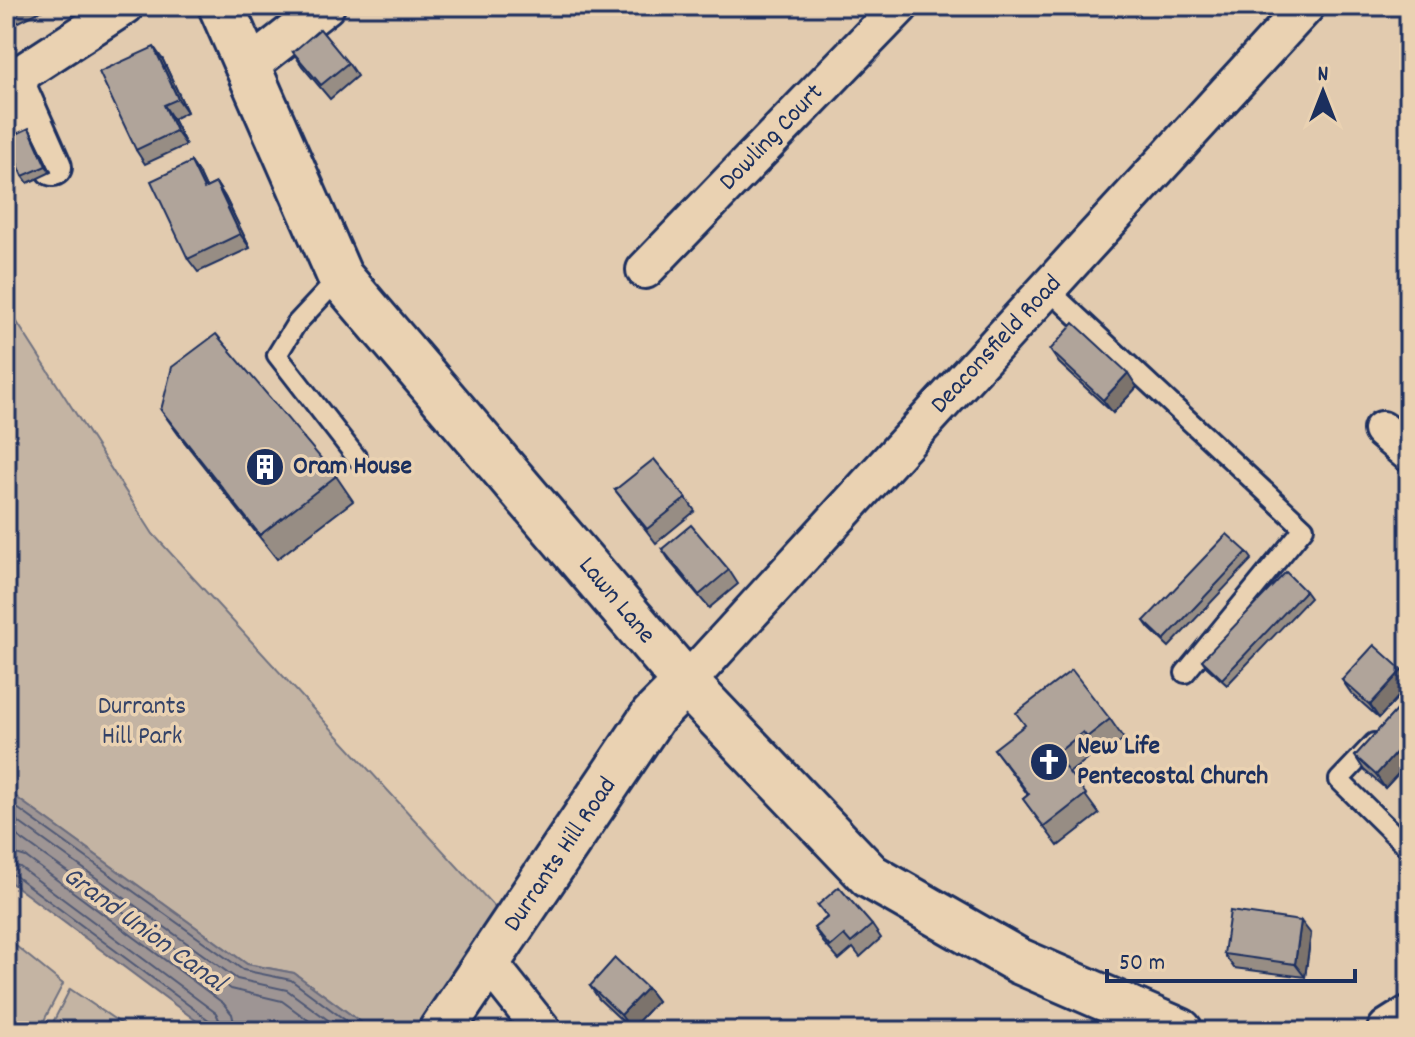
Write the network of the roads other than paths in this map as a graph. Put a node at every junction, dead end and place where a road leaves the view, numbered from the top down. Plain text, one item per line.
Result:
1 (125, 6) edge
2 (221, 6) edge
3 (326, 6) edge
4 (900, 6) edge
5 (1306, 6) edge
6 (247, 68) junction
7 (53, 167) dead end
8 (645, 270) dead end
9 (340, 277) junction
10 (1049, 290) junction
11 (1382, 430) dead end
12 (1409, 453) edge
13 (357, 458) dead end
14 (1185, 673) dead end
15 (686, 683) junction
16 (1389, 727) edge
17 (1409, 849) edge
18 (489, 963) junction
19 (441, 1031) edge
20 (543, 1031) edge
21 (1180, 1031) edge

1 - 7 street
2 - 6 street, Lawn Lane
3 - 6 street
4 - 8 street, Dowling Court
5 - 10 street, Deaconsfield Road
6 - 9 street, Lawn Lane
9 - 13 lane
9 - 15 street, Lawn Lane
10 - 14 lane
10 - 15 street, Deaconsfield Road
11 - 12 street
15 - 18 street, Durrants Hill Road
15 - 21 street, Lawn Lane
16 - 17 lane
18 - 19 street, Durrants Hill Road
18 - 20 street

